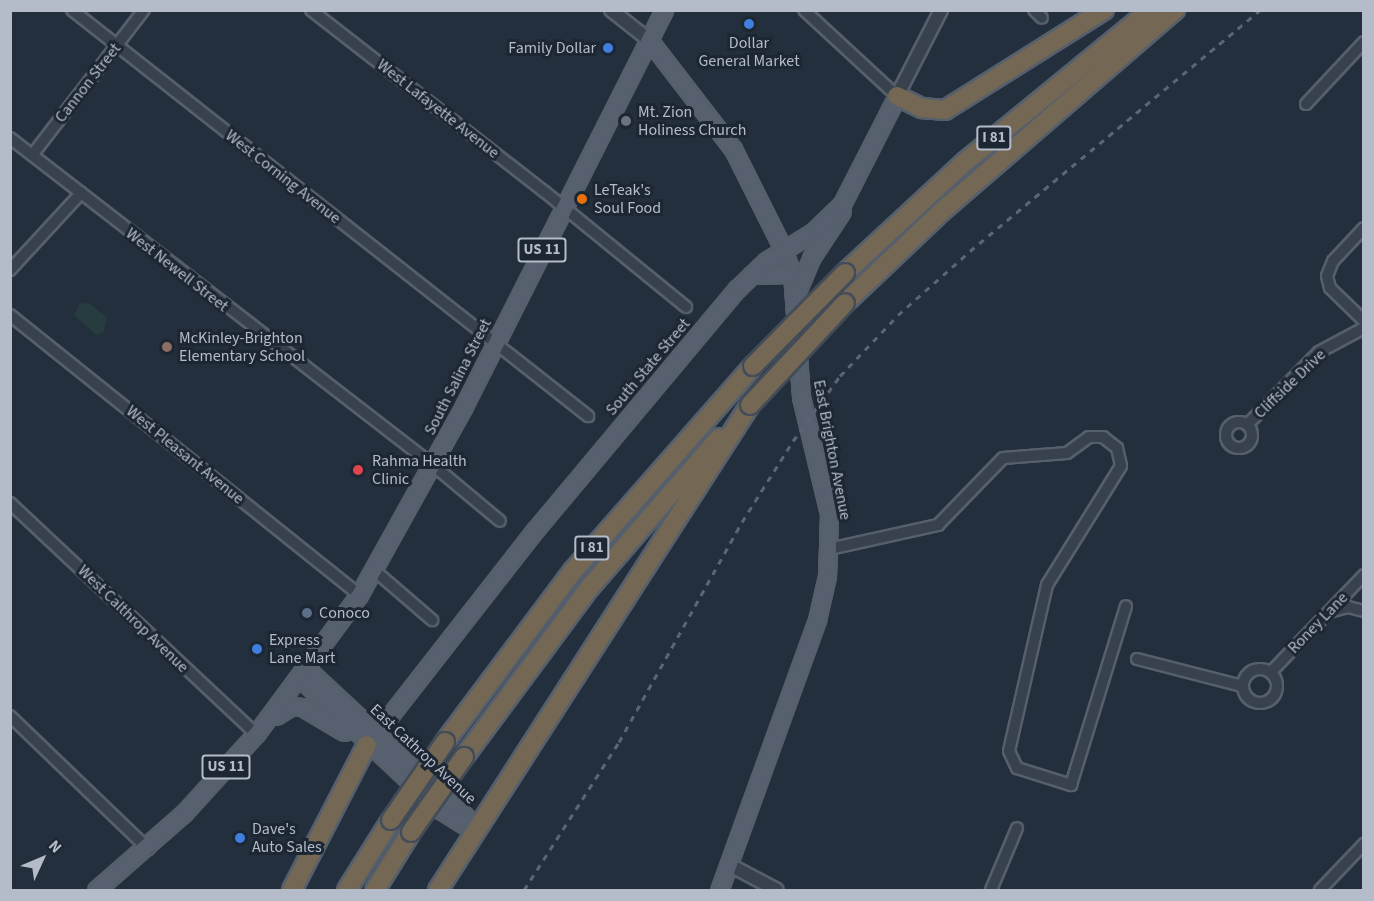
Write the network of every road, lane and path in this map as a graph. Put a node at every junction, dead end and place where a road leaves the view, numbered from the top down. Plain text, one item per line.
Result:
1 (72, 10) edge
2 (144, 10) edge
3 (311, 10) edge
4 (611, 10) edge
5 (664, 10) edge
6 (804, 10) edge
7 (941, 10) edge
8 (1104, 10) edge
9 (1151, 10) edge
10 (1175, 10) edge
11 (649, 40) junction
12 (1364, 42) edge
13 (117, 46) junction
14 (897, 96) junction
15 (1305, 104) dead end
16 (10, 138) edge
17 (33, 154) junction
18 (850, 192) junction
19 (81, 194) junction
20 (563, 208) junction
21 (1364, 228) edge
22 (783, 249) junction
23 (10, 270) edge
24 (792, 274) junction
25 (751, 275) junction
26 (795, 297) junction
27 (686, 307) dead end
28 (10, 315) edge
29 (1364, 321) edge
30 (1364, 328) edge
31 (497, 341) junction
32 (750, 405) junction
33 (588, 416) dead end
34 (1248, 424) dead end
35 (433, 465) junction
36 (10, 503) edge
37 (500, 521) dead end
38 (829, 549) junction
39 (374, 570) junction
40 (1364, 575) edge
41 (359, 595) junction
42 (1126, 606) dead end
43 (1364, 611) edge
44 (1329, 612) junction
45 (432, 620) dead end
46 (1137, 659) dead end
47 (1272, 671) junction
48 (304, 674) junction
49 (1242, 686) junction
50 (10, 716) edge
51 (267, 722) junction
52 (256, 734) junction
53 (371, 740) junction
54 (1017, 828) dead end
55 (474, 831) junction
56 (1364, 844) edge
57 (148, 849) junction
58 (728, 864) junction
59 (96, 891) edge
60 (292, 891) edge
61 (347, 891) edge
62 (375, 891) edge
63 (438, 891) edge
64 (719, 891) edge
65 (777, 891) edge
66 (991, 891) edge
67 (1320, 891) edge

1 - 13 street, West Corning Avenue
2 - 13 street, Cannon Street
3 - 20 street, West Lafayette Avenue
4 - 11 street
5 - 11 main road, South Salina Street / US 11
6 - 14 street
7 - 14 street, South State Street
8 - 14 highway
9 - 61 highway, I 81, bridge
10 - 32 highway, I 81, bridge
11 - 20 main road, South Salina Street / US 11
11 - 22 main road, East Brighton Avenue
12 - 15 street
13 - 17 street, Cannon Street
13 - 31 street, West Corning Avenue
14 - 18 main road, South State Street
16 - 17 street, West Newell Street
17 - 19 street, West Newell Street
18 - 22 main road, South State Street
18 - 26 main road
19 - 23 street
19 - 35 street, West Newell Street
20 - 27 street, West Lafayette Avenue
20 - 31 main road, South Salina Street / US 11
21 - 29 street
22 - 24 main road, East Brighton Avenue
22 - 25 main road, South State Street
24 - 25 main road
24 - 26 main road, East Brighton Avenue
25 - 53 main road, South State Street
26 - 38 main road, East Brighton Avenue
28 - 41 street, West Pleasant Avenue
30 - 34 street, Cliffside Drive
31 - 33 street, West Corning Avenue
31 - 35 main road, South Salina Street / US 11
32 - 55 highway
32 - 62 highway, I 81, bridge
35 - 37 street, West Newell Street
35 - 39 main road, South Salina Street / US 11
36 - 52 street, West Calthrop Avenue
38 - 42 street
38 - 58 main road, East Brighton Avenue
39 - 41 main road, South Salina Street / US 11
39 - 45 street
40 - 44 street, Roney Lane
41 - 48 main road, South Salina Street / US 11
43 - 44 street
44 - 47 street, Roney Lane
46 - 49 street
47 - 49 street, Roney Lane
47 - 49 street
48 - 51 main road, South Salina Street / US 11
48 - 53 main road, East Cathrop Avenue
50 - 57 street
51 - 52 main road, South Salina Street / US 11
51 - 53 main road
52 - 57 main road, South Salina Street / US 11
53 - 55 main road, East Cathrop Avenue
53 - 60 highway
54 - 66 street
55 - 63 highway
56 - 67 street
57 - 59 main road, South Salina Street / US 11
58 - 64 main road, East Brighton Avenue
58 - 65 street

